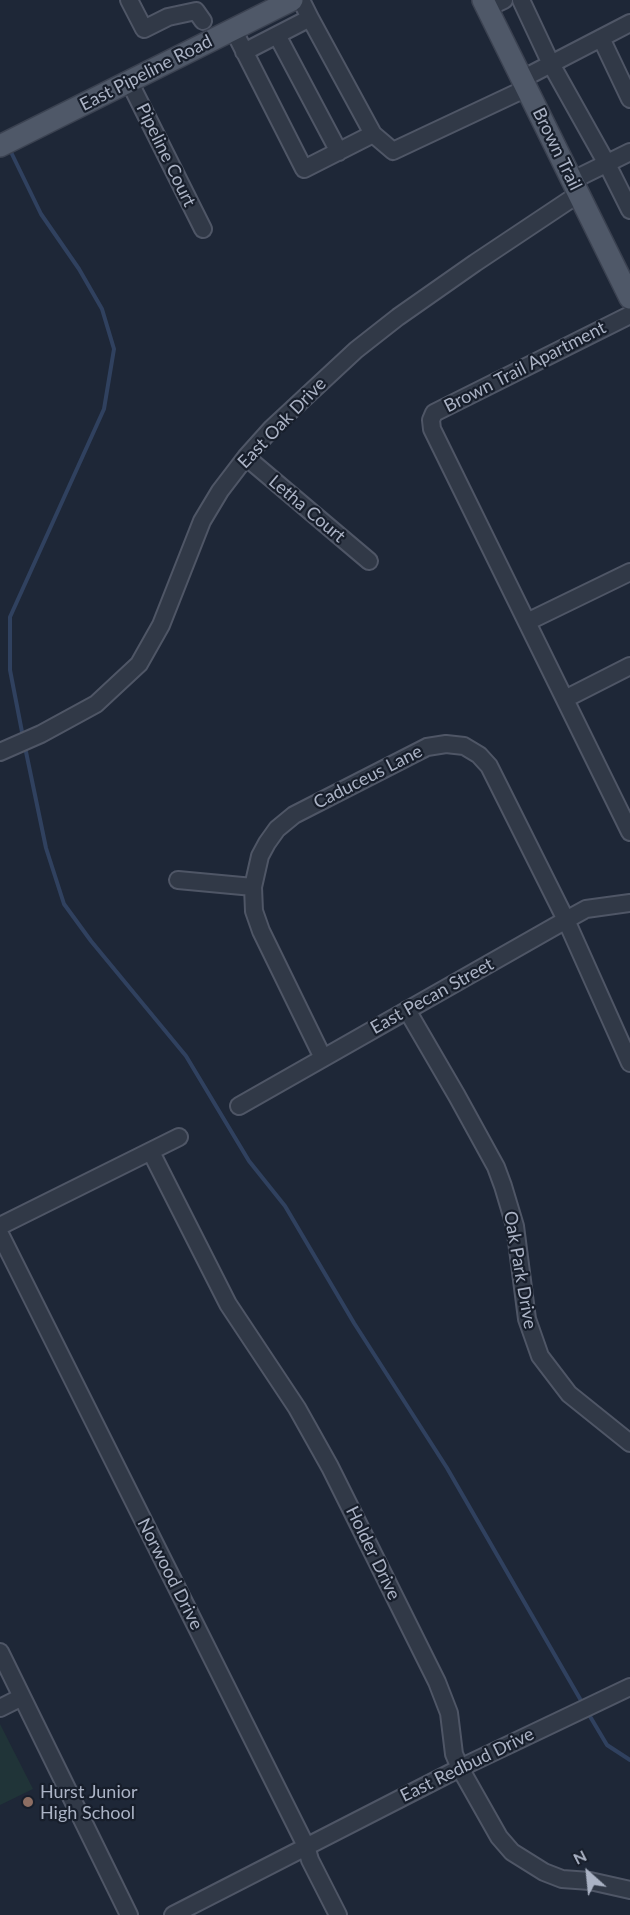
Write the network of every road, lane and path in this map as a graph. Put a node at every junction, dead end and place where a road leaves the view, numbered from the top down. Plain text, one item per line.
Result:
1 (129, 0) edge
2 (301, 0) edge
3 (521, 0) edge
4 (280, 2) edge
5 (492, 3) edge
6 (310, 18) junction
7 (203, 21) dead end
8 (630, 23) edge
9 (233, 29) junction
10 (277, 35) junction
11 (601, 38) junction
12 (244, 52) junction
13 (551, 64) junction
14 (129, 81) junction
15 (525, 83) junction
16 (630, 99) edge
17 (373, 134) junction
18 (9, 141) edge
19 (339, 152) junction
20 (630, 152) edge
21 (607, 164) junction
22 (576, 187) junction
23 (630, 210) edge
24 (203, 229) dead end
25 (630, 298) edge
26 (630, 315) edge
27 (246, 457) junction
28 (369, 561) dead end
29 (630, 572) edge
30 (527, 622) junction
31 (630, 666) edge
32 (565, 699) junction
33 (0, 752) edge
34 (630, 832) edge
35 (178, 880) dead end
36 (253, 887) junction
37 (630, 903) edge
38 (566, 920) junction
39 (407, 1010) junction
40 (323, 1058) junction
41 (630, 1063) edge
42 (239, 1106) dead end
43 (179, 1137) dead end
44 (151, 1152) junction
45 (0, 1226) edge
46 (0, 1234) edge
47 (630, 1443) edge
48 (0, 1652) edge
49 (630, 1687) edge
50 (22, 1697) junction
51 (0, 1708) edge
52 (460, 1768) junction
53 (306, 1846) junction
54 (630, 1890) edge
55 (129, 1915) edge
56 (173, 1915) edge
57 (338, 1915) edge

1 - 7 street
2 - 6 street
3 - 13 street
4 - 9 main road, East Pipeline Road
5 - 15 main road, Brown Trail
6 - 10 street
6 - 17 street
8 - 11 street
9 - 12 street
9 - 14 main road, East Pipeline Road
10 - 12 street
10 - 19 street
11 - 13 street
11 - 16 street
12 - 19 street
13 - 15 street
13 - 21 street
14 - 18 main road, East Pipeline Road
14 - 24 street, Pipeline Court
15 - 17 street
15 - 22 main road, Brown Trail
17 - 19 street
20 - 21 street, East Oak Drive
21 - 22 street, East Oak Drive
21 - 23 street
22 - 25 main road, Brown Trail
22 - 27 street, East Oak Drive
26 - 30 street, Brown Trail Apartment
27 - 28 street, Letha Court
27 - 33 street, East Oak Drive
29 - 30 street
30 - 32 street, Brown Trail Apartment
31 - 32 street
32 - 34 street, Brown Trail Apartment
35 - 36 street
36 - 38 street, Caduceus Lane
36 - 40 street, Caduceus Lane
37 - 38 street, East Pecan Street
38 - 39 street, East Pecan Street
38 - 41 street, Caduceus Lane
39 - 40 street, East Pecan Street
39 - 47 street, Oak Park Drive
40 - 42 street, East Pecan Street
43 - 44 street
44 - 45 street
44 - 52 street, Holder Drive
46 - 53 street, Norwood Drive
48 - 50 street
49 - 52 street, East Redbud Drive
50 - 51 street
50 - 55 street
52 - 53 street, East Redbud Drive
52 - 54 street, Holder Drive
53 - 56 street, East Redbud Drive
53 - 57 street, Norwood Drive

